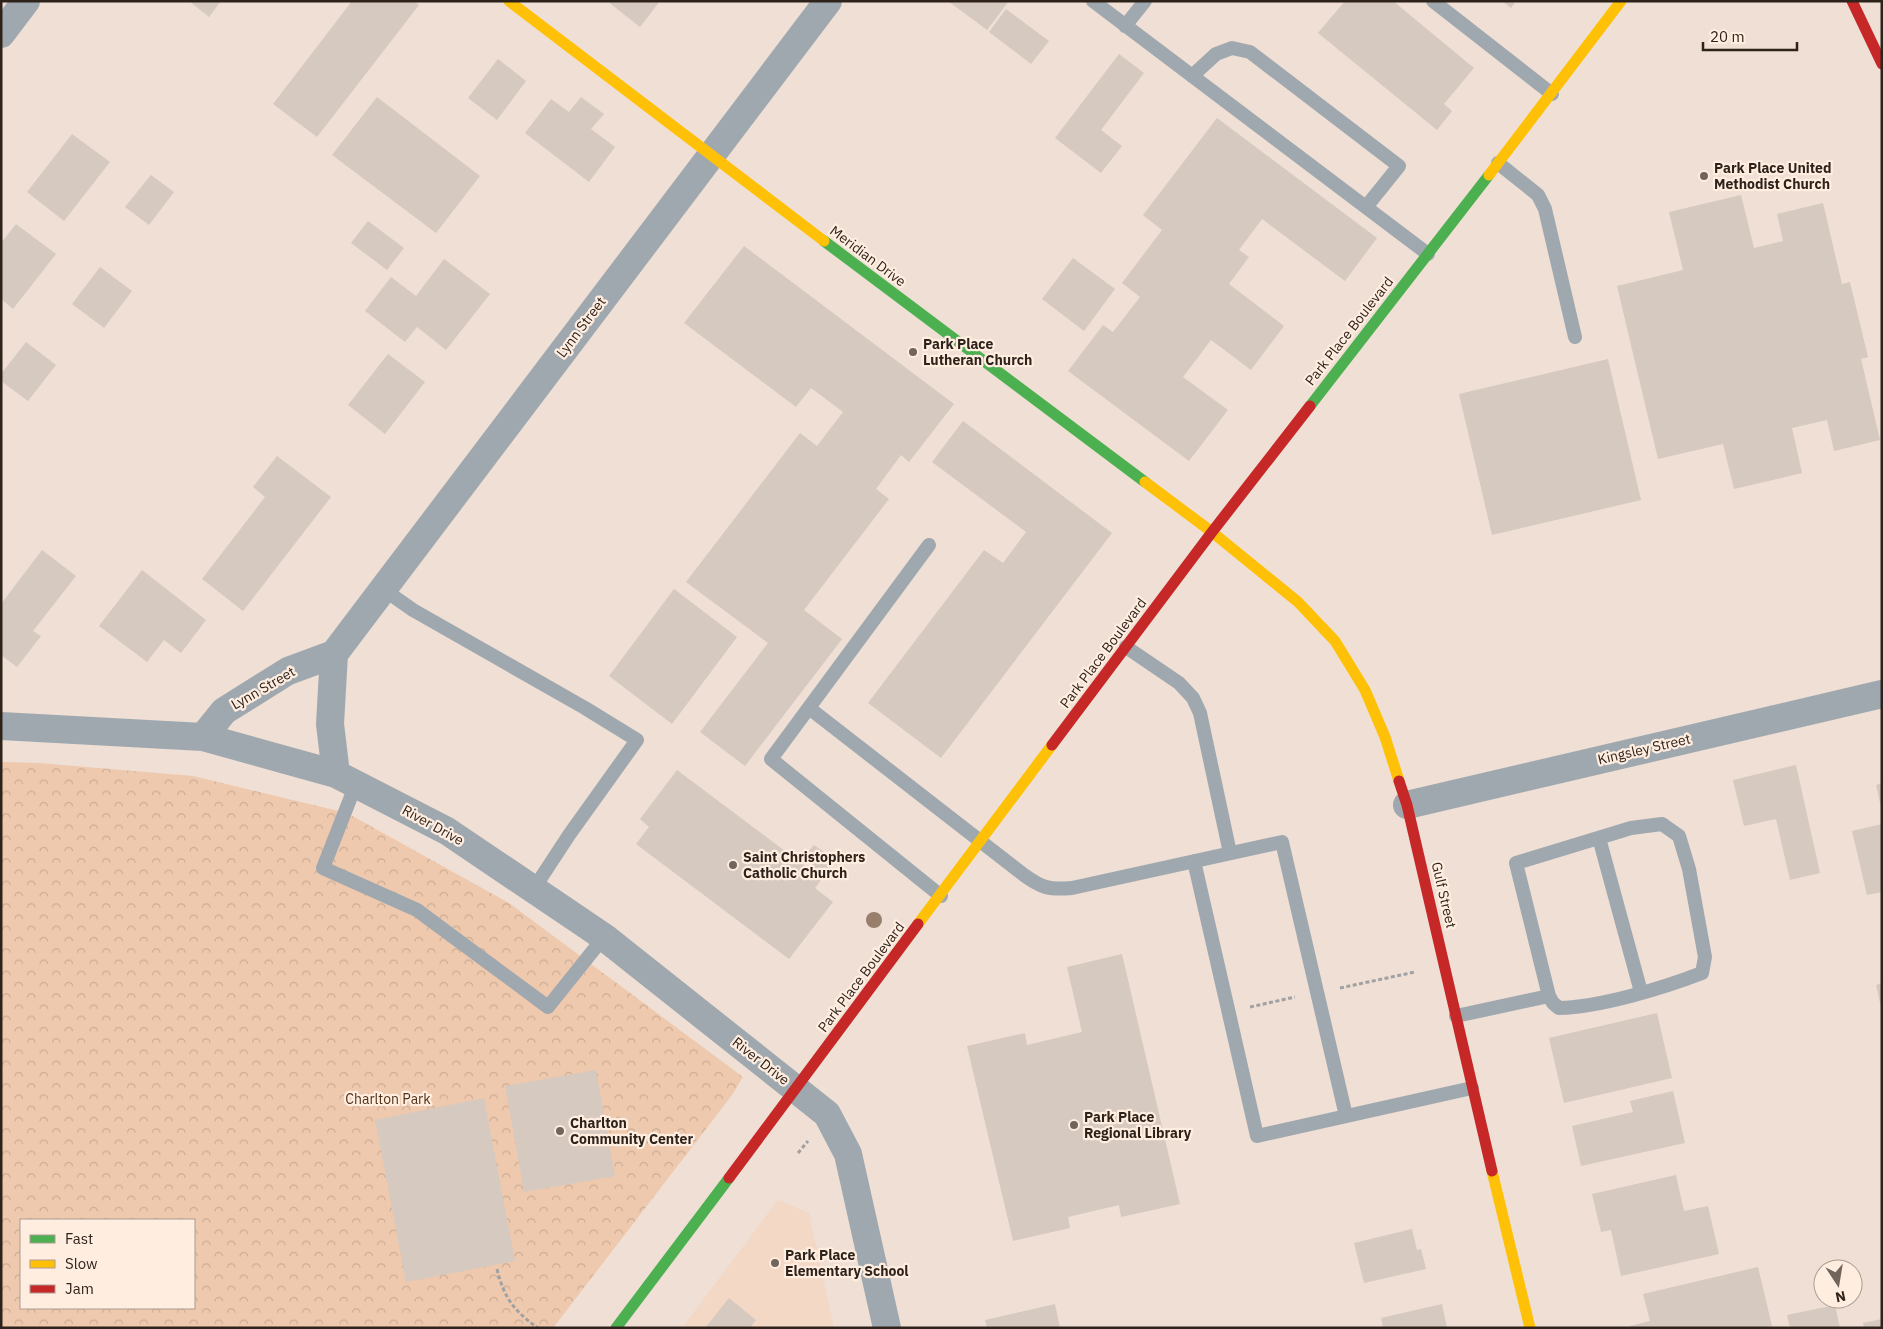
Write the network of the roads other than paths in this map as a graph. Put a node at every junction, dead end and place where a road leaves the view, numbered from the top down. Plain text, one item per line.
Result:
1 (26, 1) edge
2 (509, 1) edge
3 (828, 1) edge
4 (1093, 1) edge
5 (1145, 1) edge
6 (1433, 1) edge
7 (1621, 1) edge
8 (1852, 1) edge
9 (1125, 26) junction
10 (1, 34) edge
11 (1882, 64) edge
12 (1192, 76) junction
13 (1552, 94) junction
14 (710, 156) junction
15 (1498, 163) junction
16 (1366, 207) junction
17 (1428, 254) junction
18 (1575, 337) dead end
19 (1212, 532) junction
20 (929, 545) dead end
21 (383, 589) junction
22 (1126, 647) junction
23 (334, 654) junction
24 (1882, 694) edge
25 (809, 708) junction
26 (1, 726) edge
27 (203, 737) junction
28 (346, 779) junction
29 (1407, 805) junction
30 (1599, 838) junction
31 (980, 843) junction
32 (1230, 853) junction
33 (1194, 861) junction
34 (533, 890) junction
35 (940, 896) junction
36 (604, 937) junction
37 (1642, 992) junction
38 (1549, 996) junction
39 (1456, 1016) junction
40 (1472, 1088) junction
41 (796, 1089) junction
42 (1346, 1116) junction
43 (616, 1328) edge
44 (887, 1328) edge
45 (1530, 1328) edge

1 - 10 street
2 - 14 street, Meridian Drive
3 - 14 street, Lynn Street
4 - 9 lane
5 - 9 lane
6 - 13 lane
7 - 13 street, Park Place Boulevard
8 - 11 street
9 - 12 lane
12 - 16 lane
12 - 16 lane
13 - 15 street, Park Place Boulevard
14 - 19 street, Meridian Drive
14 - 21 street, Lynn Street
15 - 17 street, Park Place Boulevard
15 - 18 lane
16 - 17 lane
17 - 19 street, Park Place Boulevard
19 - 22 street, Park Place Boulevard
19 - 29 street, Gulf Street
20 - 25 lane
21 - 23 street, Lynn Street
21 - 34 lane
22 - 31 street, Park Place Boulevard
22 - 32 lane
23 - 27 street, Lynn Street
23 - 28 street
24 - 29 street, Kingsley Street
25 - 31 lane
25 - 35 lane
26 - 27 street, River Drive
27 - 28 street, River Drive
28 - 34 street, River Drive
28 - 36 lane
29 - 39 street, Gulf Street
30 - 37 lane
30 - 37 lane
30 - 38 lane
31 - 33 lane
31 - 35 street, Park Place Boulevard
32 - 33 lane
32 - 42 lane
33 - 42 lane
34 - 36 street, River Drive
35 - 41 street, Park Place Boulevard
36 - 41 street, River Drive
37 - 38 lane
38 - 39 lane
39 - 40 street, Gulf Street
40 - 42 lane
40 - 45 street, Gulf Street
41 - 43 street, Park Place Boulevard
41 - 44 street, River Drive

